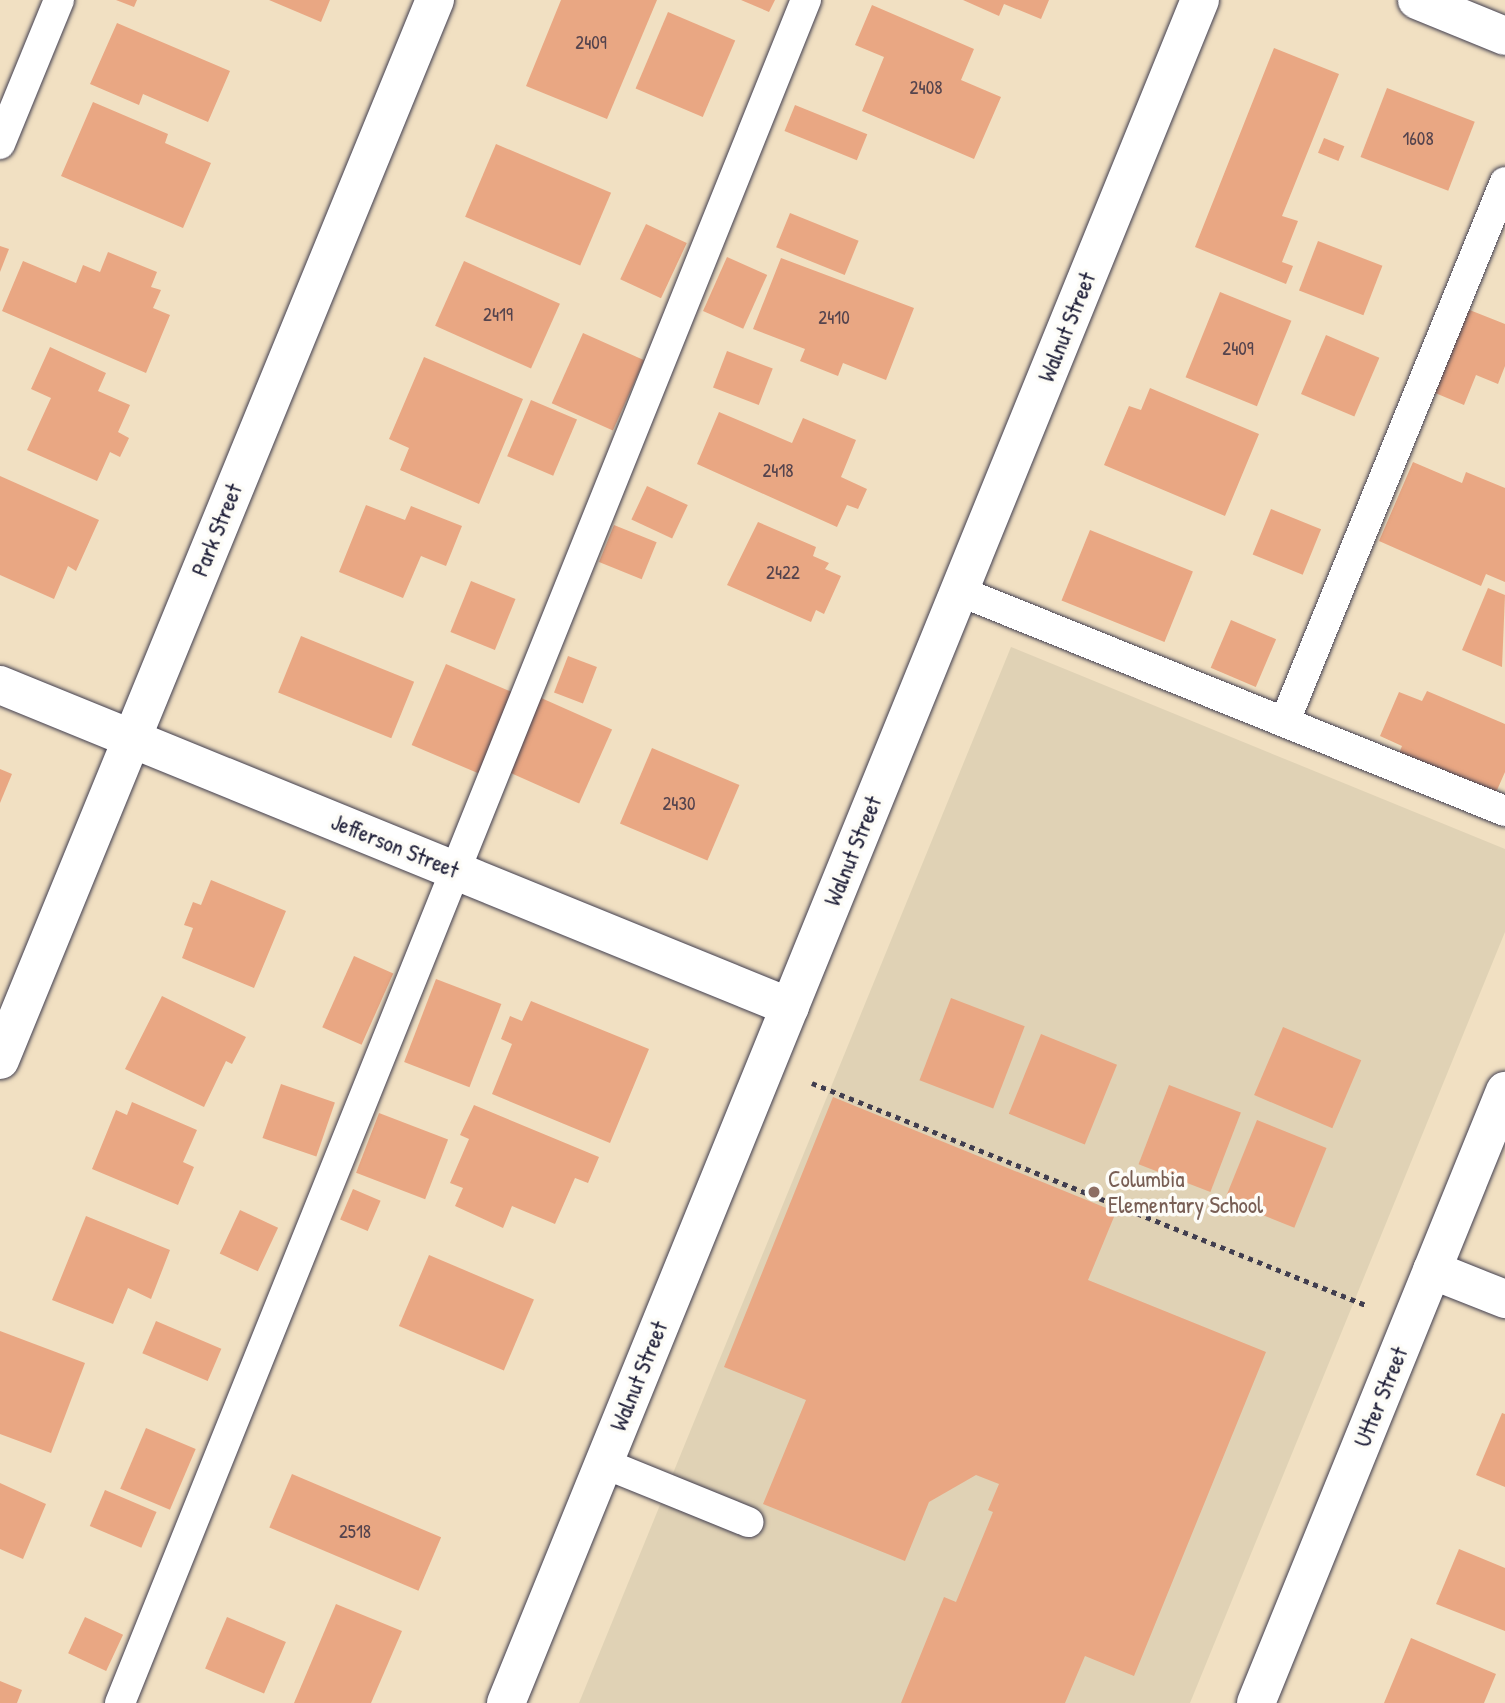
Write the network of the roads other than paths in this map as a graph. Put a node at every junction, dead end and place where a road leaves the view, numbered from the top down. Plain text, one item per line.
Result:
1 (59, 0) edge
2 (435, 0) edge
3 (806, 0) edge
4 (1200, 0) edge
5 (1417, 0) edge
6 (1505, 36) edge
7 (0, 144) edge
8 (1505, 182) edge
9 (960, 591) junction
10 (0, 685) edge
11 (1285, 721) junction
12 (131, 739) junction
13 (1505, 811) edge
14 (455, 871) junction
15 (790, 1007) junction
16 (0, 1060) edge
17 (1505, 1091) edge
18 (1432, 1270) junction
19 (1505, 1299) edge
20 (603, 1463) junction
21 (748, 1522) dead end
22 (120, 1703) edge
23 (506, 1703) edge
24 (1256, 1703) edge

1 - 7 lane
2 - 12 street, Park Street
3 - 14 lane
4 - 9 street, Walnut Street
5 - 6 street
8 - 11 lane
9 - 11 lane
9 - 15 street, Walnut Street
10 - 12 street, Jefferson Street
11 - 13 lane
12 - 14 street, Jefferson Street
12 - 16 street, Park Street
14 - 15 street, Jefferson Street
14 - 22 lane
15 - 20 street, Walnut Street
17 - 18 street, Utter Street
18 - 19 street
18 - 24 street, Utter Street
20 - 21 lane
20 - 23 street, Walnut Street

